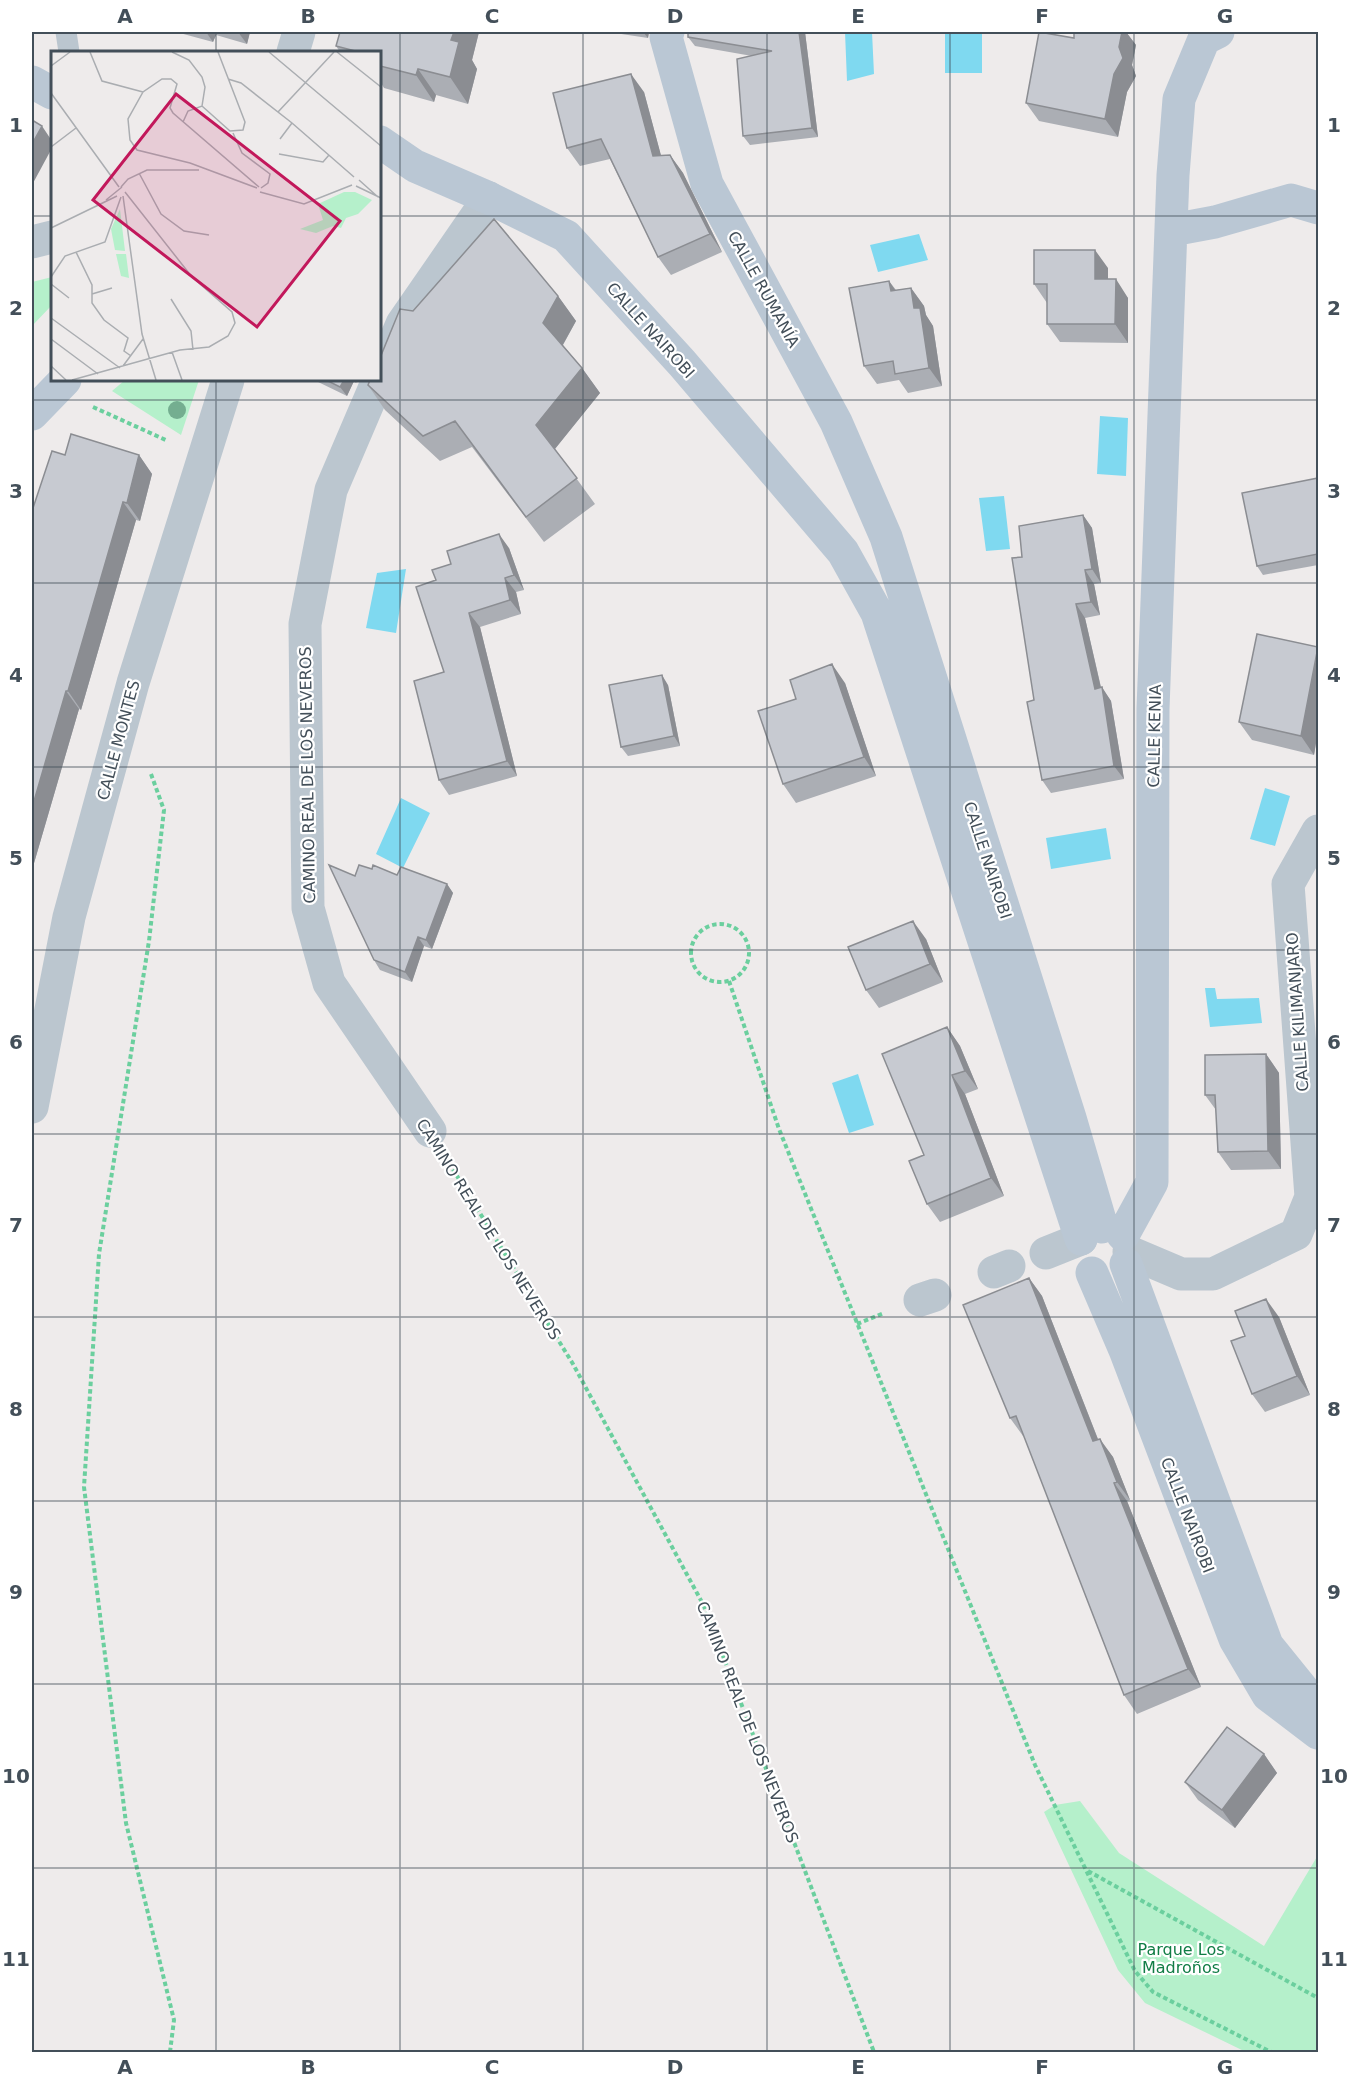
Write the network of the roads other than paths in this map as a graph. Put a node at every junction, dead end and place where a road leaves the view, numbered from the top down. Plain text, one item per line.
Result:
1 (66, 32) edge
2 (298, 32) edge
3 (668, 32) edge
4 (1218, 32) edge
5 (69, 51) edge
6 (293, 51) edge
7 (32, 82) edge
8 (51, 92) edge
9 (381, 143) edge
10 (381, 166) edge
11 (415, 166) junction
12 (489, 198) junction
13 (1318, 208) edge
14 (1172, 230) junction
15 (51, 237) edge
16 (32, 242) edge
17 (381, 373) edge
18 (228, 381) edge
19 (378, 381) edge
20 (75, 391) edge
21 (32, 414) edge
22 (886, 537) junction
23 (843, 552) junction
24 (1318, 831) edge
25 (32, 1107) edge
26 (430, 1131) road end
27 (1112, 1243) junction
28 (964, 1283) road end
29 (1318, 1702) edge
30 (1318, 1733) edge

1 - 5 lane
2 - 6 street
3 - 22 street, CALLE RUMANÍA
4 - 14 street
7 - 8 street
9 - 11 street, CALLE NAIROBI
10 - 11 street, CALLE NAIROBI
11 - 12 street, CALLE NAIROBI
12 - 17 street, CAMINO REAL DE LOS NEVEROS
12 - 23 street, CALLE NAIROBI
13 - 14 street
14 - 27 street, CALLE KENIA
15 - 16 street
18 - 25 street, CALLE MONTES
19 - 26 street, CAMINO REAL DE LOS NEVEROS
20 - 21 street
22 - 23 street
22 - 27 street, CALLE NAIROBI
23 - 27 street, CALLE NAIROBI
24 - 27 street, CALLE KILIMANJARO
27 - 28 street
27 - 29 street, CALLE NAIROBI
27 - 30 street, CALLE NAIROBI

